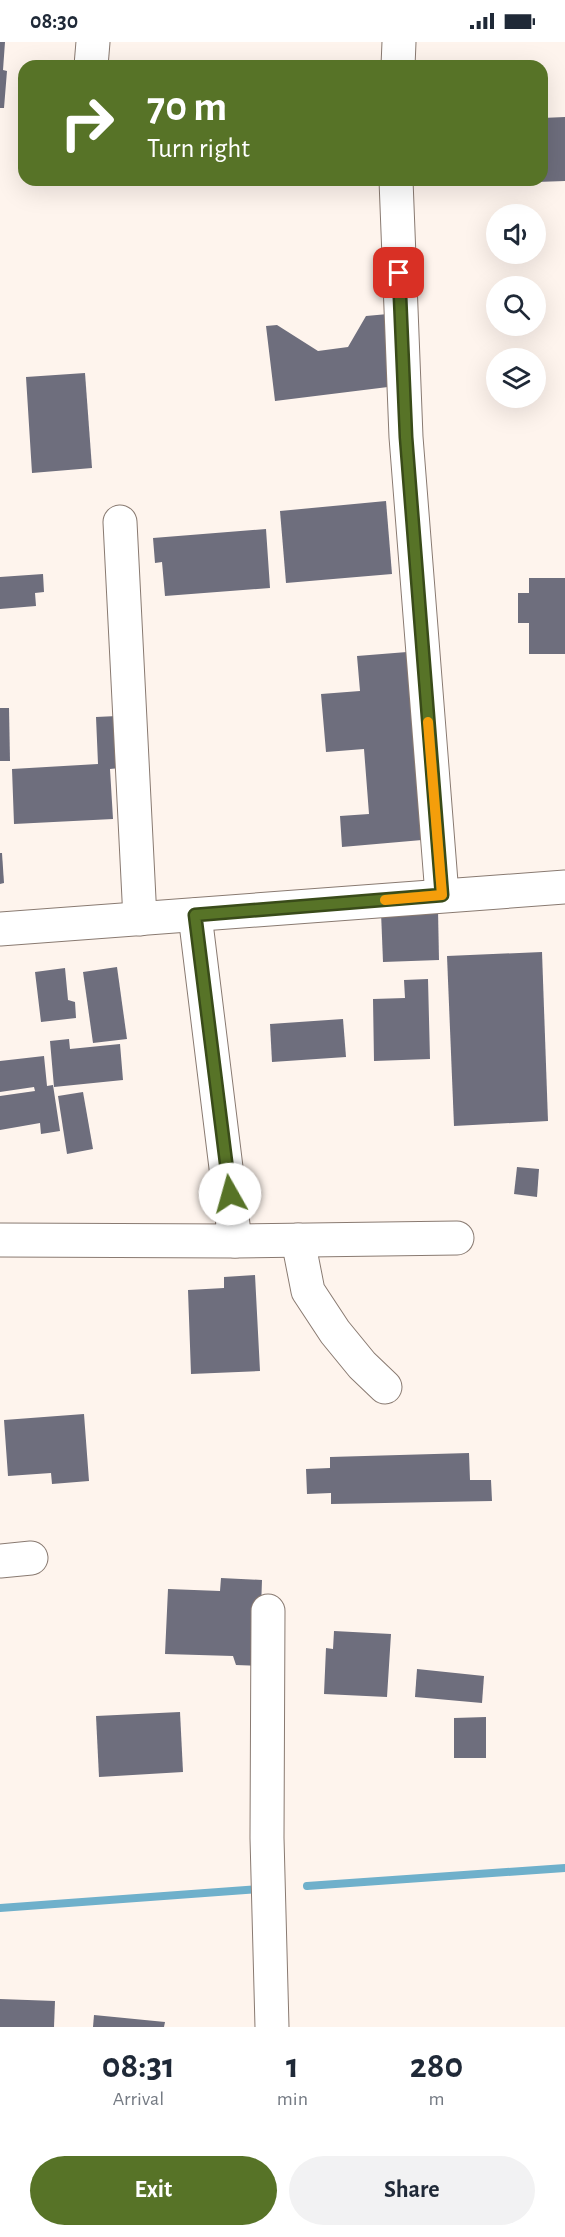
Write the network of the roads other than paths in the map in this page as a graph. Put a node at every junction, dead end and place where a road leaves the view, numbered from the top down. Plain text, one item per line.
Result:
1 (93, 42) edge
2 (399, 42) edge
3 (92, 60) edge
4 (398, 60) edge
5 (396, 186) edge
6 (120, 522) dead end
7 (565, 887) edge
8 (442, 895) junction
9 (195, 915) junction
10 (140, 919) junction
11 (0, 929) edge
12 (457, 1238) dead end
13 (0, 1240) edge
14 (298, 1240) junction
15 (236, 1241) junction
16 (385, 1387) dead end
17 (268, 1611) dead end
18 (272, 2027) edge

1 - 3 street
2 - 4 street
5 - 8 street
6 - 10 street
7 - 8 street
8 - 9 street
9 - 10 street
9 - 15 street
10 - 11 street
12 - 14 street
13 - 15 street
14 - 15 street
14 - 16 street
17 - 18 street

